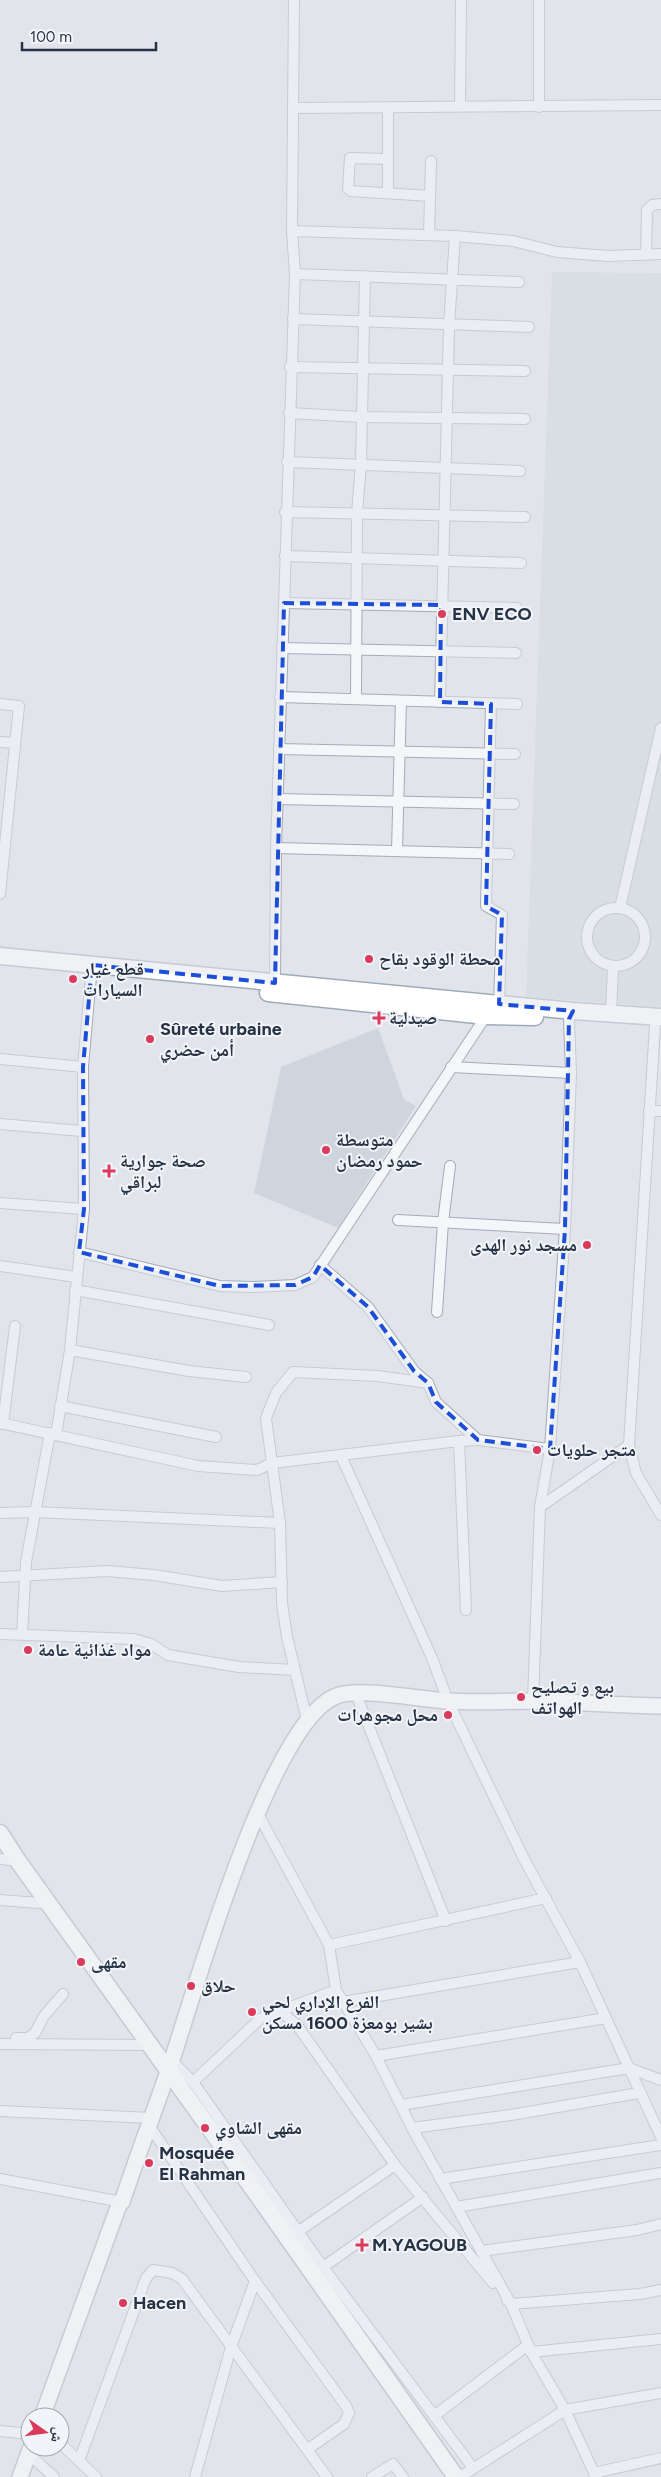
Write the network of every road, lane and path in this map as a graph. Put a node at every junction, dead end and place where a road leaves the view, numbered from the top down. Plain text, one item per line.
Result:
1 (294, 0) edge
2 (461, 0) edge
3 (539, 0) edge
4 (661, 105) edge
5 (460, 106) junction
6 (539, 107) junction
7 (294, 108) junction
8 (388, 108) junction
9 (388, 159) junction
10 (431, 161) dead end
11 (388, 193) junction
12 (430, 196) junction
13 (661, 204) edge
14 (292, 231) junction
15 (429, 235) junction
16 (455, 236) junction
17 (661, 254) edge
18 (646, 255) junction
19 (295, 274) junction
20 (365, 276) junction
21 (453, 279) junction
22 (519, 282) dead end
23 (293, 319) junction
24 (365, 322) junction
25 (449, 326) junction
26 (528, 327) dead end
27 (290, 367) junction
28 (363, 368) junction
29 (450, 371) junction
30 (526, 371) dead end
31 (289, 413) junction
32 (361, 417) junction
33 (447, 418) junction
34 (525, 419) dead end
35 (287, 462) junction
36 (361, 464) junction
37 (448, 467) junction
38 (520, 471) dead end
39 (285, 512) junction
40 (357, 513) junction
41 (445, 514) junction
42 (525, 517) dead end
43 (285, 556) junction
44 (356, 559) junction
45 (443, 560) junction
46 (521, 563) dead end
47 (284, 603) junction
48 (356, 604) junction
49 (441, 605) junction
50 (517, 608) dead end
51 (282, 648) junction
52 (356, 650) junction
53 (441, 652) junction
54 (516, 652) dead end
55 (280, 697) junction
56 (356, 699) junction
57 (401, 701) junction
58 (440, 702) junction
59 (0, 704) edge
60 (492, 704) junction
61 (517, 704) dead end
62 (661, 728) edge
63 (0, 742) edge
64 (15, 743) junction
65 (279, 749) junction
66 (400, 751) junction
67 (491, 753) junction
68 (515, 754) dead end
69 (278, 799) junction
70 (399, 802) junction
71 (490, 804) junction
72 (514, 804) dead end
73 (276, 848) junction
74 (398, 850) junction
75 (509, 854) dead end
76 (487, 855) junction
77 (0, 894) edge
78 (620, 908) junction
79 (0, 956) edge
80 (0, 966) edge
81 (613, 967) junction
82 (92, 970) junction
83 (276, 983) junction
84 (499, 1004) junction
85 (611, 1013) junction
86 (572, 1015) junction
87 (486, 1016) junction
88 (659, 1022) edge
89 (0, 1059) edge
90 (83, 1067) junction
91 (451, 1067) junction
92 (571, 1073) junction
93 (649, 1111) junction
94 (661, 1111) edge
95 (0, 1124) edge
96 (82, 1131) junction
97 (450, 1166) dead end
98 (0, 1203) edge
99 (84, 1209) junction
100 (398, 1220) dead end
101 (443, 1222) junction
102 (565, 1229) junction
103 (79, 1252) junction
104 (320, 1265) junction
105 (0, 1266) edge
106 (76, 1277) junction
107 (75, 1290) junction
108 (437, 1312) dead end
109 (269, 1325) dead end
110 (15, 1326) dead end
111 (70, 1350) junction
112 (246, 1377) dead end
113 (428, 1383) junction
114 (60, 1406) junction
115 (1, 1423) edge
116 (53, 1434) junction
117 (216, 1437) dead end
118 (478, 1440) junction
119 (459, 1441) junction
120 (629, 1445) junction
121 (550, 1449) junction
122 (341, 1456) junction
123 (272, 1463) junction
124 (540, 1507) junction
125 (36, 1512) junction
126 (0, 1513) edge
127 (661, 1515) edge
128 (280, 1523) junction
129 (25, 1576) junction
130 (0, 1577) edge
131 (282, 1582) junction
132 (466, 1610) dead end
133 (0, 1634) edge
134 (22, 1634) junction
135 (295, 1670) junction
136 (356, 1694) junction
137 (532, 1701) junction
138 (448, 1702) junction
139 (661, 1706) edge
140 (307, 1720) junction
141 (258, 1814) junction
142 (0, 1833) edge
143 (0, 1859) edge
144 (18, 1861) junction
145 (546, 1898) junction
146 (0, 1900) edge
147 (51, 1904) junction
148 (446, 1922) junction
149 (329, 1945) junction
150 (580, 1962) junction
151 (336, 1990) junction
152 (63, 1994) dead end
153 (343, 2002) junction
154 (280, 2011) junction
155 (606, 2018) junction
156 (0, 2042) edge
157 (151, 2045) junction
158 (376, 2056) junction
159 (170, 2066) junction
160 (629, 2068) junction
161 (661, 2080) edge
162 (193, 2082) junction
163 (639, 2093) junction
164 (401, 2105) junction
165 (0, 2112) edge
166 (150, 2121) junction
167 (412, 2128) junction
168 (661, 2137) edge
169 (661, 2145) edge
170 (395, 2165) junction
171 (661, 2174) edge
172 (440, 2179) junction
173 (0, 2180) edge
174 (423, 2197) junction
175 (122, 2202) junction
176 (456, 2207) junction
177 (661, 2224) edge
178 (299, 2231) junction
179 (481, 2251) junction
180 (322, 2267) junction
181 (255, 2281) junction
182 (661, 2290) edge
183 (510, 2304) junction
184 (661, 2339) edge
185 (231, 2347) junction
186 (530, 2348) junction
187 (661, 2393) edge
188 (46, 2407) edge
189 (565, 2410) junction
190 (434, 2416) junction
191 (0, 2431) edge
192 (20, 2433) edge
193 (308, 2449) junction
194 (70, 2452) edge
195 (27, 2457) edge
196 (36, 2457) edge
197 (661, 2458) edge
198 (79, 2461) junction
199 (473, 2468) junction
200 (595, 2475) edge
201 (20, 2477) edge
202 (54, 2477) edge
203 (96, 2477) edge
204 (195, 2477) edge
205 (327, 2477) edge
206 (372, 2477) edge
207 (403, 2477) edge
208 (456, 2477) edge
209 (460, 2477) edge

1 - 7 street
2 - 5 street
3 - 6 street
4 - 6 street
5 - 6 street
5 - 8 street
7 - 8 street
7 - 14 street
8 - 9 street
9 - 11 street
9 - 11 street
10 - 12 street
11 - 12 street
12 - 15 street
13 - 18 street
14 - 15 street
14 - 19 street
15 - 16 street
16 - 18 street
16 - 21 street
17 - 18 street
19 - 20 street
19 - 23 street
20 - 21 street
20 - 24 street
21 - 22 street
21 - 25 street
23 - 24 street
23 - 27 street
24 - 25 street
24 - 28 street
25 - 26 street
25 - 29 street
27 - 28 street
27 - 31 street
28 - 29 street
28 - 32 street
29 - 30 street
29 - 33 street
31 - 32 street
31 - 35 street
32 - 33 street
32 - 36 street
33 - 34 street
33 - 37 street
35 - 36 street
35 - 39 street
36 - 37 street
36 - 40 street
37 - 38 street
37 - 41 street
39 - 40 street
39 - 43 street
40 - 41 street
40 - 44 street
41 - 42 street
41 - 45 street
43 - 44 street
43 - 47 street
44 - 45 street
44 - 48 street
45 - 46 street
45 - 49 street
47 - 48 street
47 - 51 street
48 - 49 street
48 - 52 street
49 - 50 street
49 - 53 street
51 - 52 street
51 - 55 street
52 - 53 street
52 - 56 street
53 - 54 street
53 - 58 street
55 - 56 street
55 - 65 street
56 - 57 street
57 - 58 street
57 - 66 street
58 - 60 street
59 - 64 street
60 - 61 street
60 - 67 street
62 - 78 street
63 - 64 street
64 - 77 street
65 - 66 street
65 - 69 street
66 - 67 street
66 - 70 street
67 - 68 street
67 - 71 street
69 - 70 street
69 - 73 street
70 - 71 street
70 - 74 street
71 - 72 street
71 - 76 street
73 - 74 street
73 - 83 street
74 - 76 street
75 - 76 street
76 - 84 street
78 - 81 street
78 - 81 street
79 - 82 main road
80 - 82 main road
81 - 85 street
82 - 83 main road
82 - 87 main road
82 - 90 street
83 - 84 main road
84 - 86 main road
85 - 86 main road
85 - 88 main road
86 - 87 main road
86 - 88 main road
86 - 92 street
87 - 91 street
88 - 93 street
89 - 90 street
90 - 96 street
91 - 92 street
91 - 104 street
92 - 102 street
93 - 94 street
93 - 120 street
95 - 96 street
96 - 99 street
97 - 101 street
98 - 99 street
99 - 103 street
100 - 101 street
101 - 102 street
101 - 108 street
102 - 121 street
103 - 104 street
103 - 106 street
104 - 113 street
105 - 106 street
106 - 107 street
107 - 109 street
107 - 111 street
110 - 115 street
111 - 112 street
111 - 114 street
113 - 118 street
113 - 123 street
114 - 116 street
114 - 117 street
115 - 116 street
116 - 123 street
116 - 125 street
118 - 119 street
118 - 121 street
119 - 122 street
119 - 132 street
120 - 124 street
120 - 127 street
121 - 124 street
122 - 123 street
122 - 138 street
123 - 128 street
124 - 137 street
125 - 126 street
125 - 128 street
125 - 129 street
128 - 131 street
129 - 130 street
129 - 131 street
129 - 134 street
131 - 135 street
133 - 134 street
134 - 135 street
135 - 140 street
136 - 138 street
136 - 140 street
136 - 148 street
137 - 138 street
137 - 139 street
138 - 145 street
140 - 141 street
141 - 149 street
141 - 159 street
142 - 144 main road
143 - 144 street
144 - 147 main road
145 - 148 street
145 - 150 street
146 - 147 street
147 - 157 main road
148 - 149 street
149 - 151 street
150 - 153 street
150 - 155 street
151 - 153 street
151 - 154 street
152 - 156 street
153 - 158 street
154 - 162 street
154 - 170 street
155 - 158 street
155 - 160 street
156 - 157 street
157 - 159 main road
158 - 164 street
159 - 162 street
159 - 166 street
159 - 208 main road
160 - 161 street
160 - 163 street
160 - 164 street
162 - 178 street
163 - 167 street
163 - 168 street
164 - 167 street
165 - 166 street
166 - 175 street
166 - 181 street
167 - 172 street
169 - 172 street
170 - 174 street
170 - 178 street
171 - 176 street
172 - 176 street
173 - 175 street
174 - 180 street
174 - 183 street
175 - 188 street
176 - 179 street
177 - 179 street
178 - 180 street
179 - 183 street
180 - 190 street
181 - 185 street
181 - 193 street
182 - 183 street
183 - 186 street
184 - 186 street
185 - 193 street
185 - 198 street
185 - 204 street
186 - 189 street
186 - 190 street
187 - 189 street
189 - 199 street
189 - 200 street
190 - 199 street
191 - 192 street
193 - 205 street
194 - 198 street
195 - 201 street
196 - 202 street
197 - 200 street
198 - 203 street
199 - 209 street
206 - 207 street

